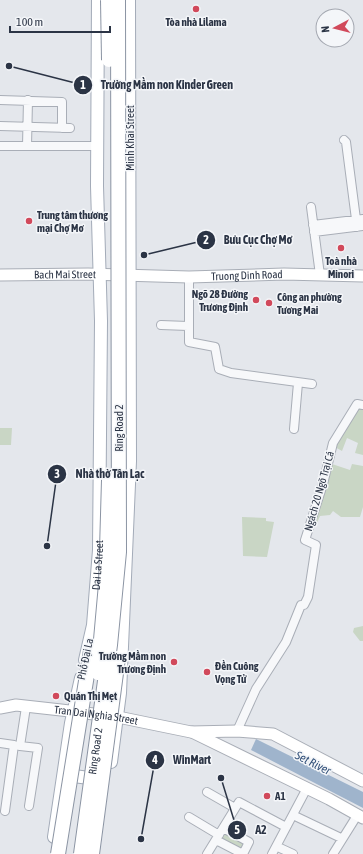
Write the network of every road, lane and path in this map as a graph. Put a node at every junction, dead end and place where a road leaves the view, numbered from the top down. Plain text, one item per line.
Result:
1 (98, 0) edge
2 (108, 0) edge
3 (118, 0) edge
4 (129, 0) edge
5 (0, 100) edge
6 (28, 100) junction
7 (0, 126) edge
8 (28, 127) junction
9 (344, 140) dead end
10 (0, 146) edge
11 (27, 146) junction
12 (99, 146) junction
13 (311, 207) dead end
14 (360, 223) edge
15 (314, 229) junction
16 (99, 274) junction
17 (0, 275) edge
18 (320, 275) junction
19 (130, 276) junction
20 (363, 276) edge
21 (188, 277) junction
22 (161, 325) dead end
23 (188, 326) junction
24 (100, 356) junction
25 (130, 356) junction
26 (298, 383) junction
27 (312, 384) dead end
28 (363, 404) edge
29 (294, 429) dead end
30 (113, 551) junction
31 (123, 619) junction
32 (26, 707) junction
33 (0, 708) edge
34 (79, 712) junction
35 (104, 715) junction
36 (118, 717) junction
37 (235, 731) junction
38 (191, 732) junction
39 (0, 743) edge
40 (17, 745) junction
41 (226, 750) junction
42 (74, 776) junction
43 (96, 779) junction
44 (363, 782) edge
45 (307, 788) junction
46 (207, 792) dead end
47 (29, 806) dead end
48 (92, 808) junction
49 (235, 808) junction
50 (70, 810) junction
51 (4, 811) dead end
52 (57, 816) junction
53 (361, 816) edge
54 (189, 817) dead end
55 (297, 817) dead end
56 (101, 820) junction
57 (286, 827) junction
58 (220, 834) junction
59 (340, 841) junction
60 (280, 848) dead end
61 (52, 854) edge
62 (58, 854) edge
63 (64, 854) edge
64 (72, 854) edge
65 (81, 854) edge
66 (84, 854) edge
67 (92, 854) edge
68 (96, 854) edge
69 (208, 854) edge
70 (272, 854) edge
71 (293, 854) edge
72 (333, 854) edge
73 (342, 854) edge

1 - 12 main road
2 - 30 highway, Ring Road 2, bridge
3 - 30 highway, Ring Road 2, bridge
4 - 19 main road, Minh Khai Street
5 - 6 street
6 - 8 street
6 - 8 street
7 - 8 street
8 - 11 street
9 - 14 street
10 - 11 street
11 - 12 street
12 - 16 main road
13 - 15 street
14 - 15 street
15 - 18 street
16 - 17 street, Bach Mai Street
16 - 19 street, Bach Mai Street
16 - 24 main road, Dai La Street
18 - 20 street, Truong Dinh Road
18 - 21 street, Truong Dinh Road
19 - 21 street, Truong Dinh Road
19 - 25 main road
21 - 23 street
22 - 23 street
23 - 26 street
24 - 25 main road
24 - 34 main road, Dai La Street
25 - 31 main road
26 - 27 street
26 - 29 street
28 - 37 street, Ngách 20 Ngõ Trại Cá
30 - 62 highway, bridge
30 - 64 highway, Ring Road 2, bridge
30 - 65 highway, Ring Road 2, bridge
30 - 67 highway, bridge
31 - 35 main road
31 - 36 main road
32 - 33 street, Tran Dai Nghia Street
32 - 34 street, Tran Dai Nghia Street
32 - 40 street
34 - 35 street, Tran Dai Nghia Street
34 - 42 main road, Dai La Street
34 - 52 main road, Dai La Street
35 - 36 street, Tran Dai Nghia Street
35 - 43 main road
36 - 38 street, Tran Dai Nghia Street
36 - 56 main road
37 - 38 street, Tran Dai Nghia Street
37 - 41 street
37 - 44 street, Tran Dai Nghia Street
38 - 41 street, Tran Dai Nghia Street
39 - 40 street
40 - 47 street
40 - 51 street
41 - 45 street, Tran Dai Nghia Street
42 - 43 main road
42 - 50 main road, Dai La Street
43 - 48 main road
45 - 53 street, Tran Dai Nghia Street
45 - 57 street
46 - 49 street
48 - 56 main road
48 - 66 main road
49 - 57 street
49 - 58 street
50 - 52 main road
50 - 63 main road, Dai La Street
52 - 61 main road, Dai La Street
53 - 59 street
54 - 58 street
55 - 59 street
56 - 68 main road
57 - 70 street
58 - 69 street
59 - 72 street
59 - 73 street
60 - 71 street

